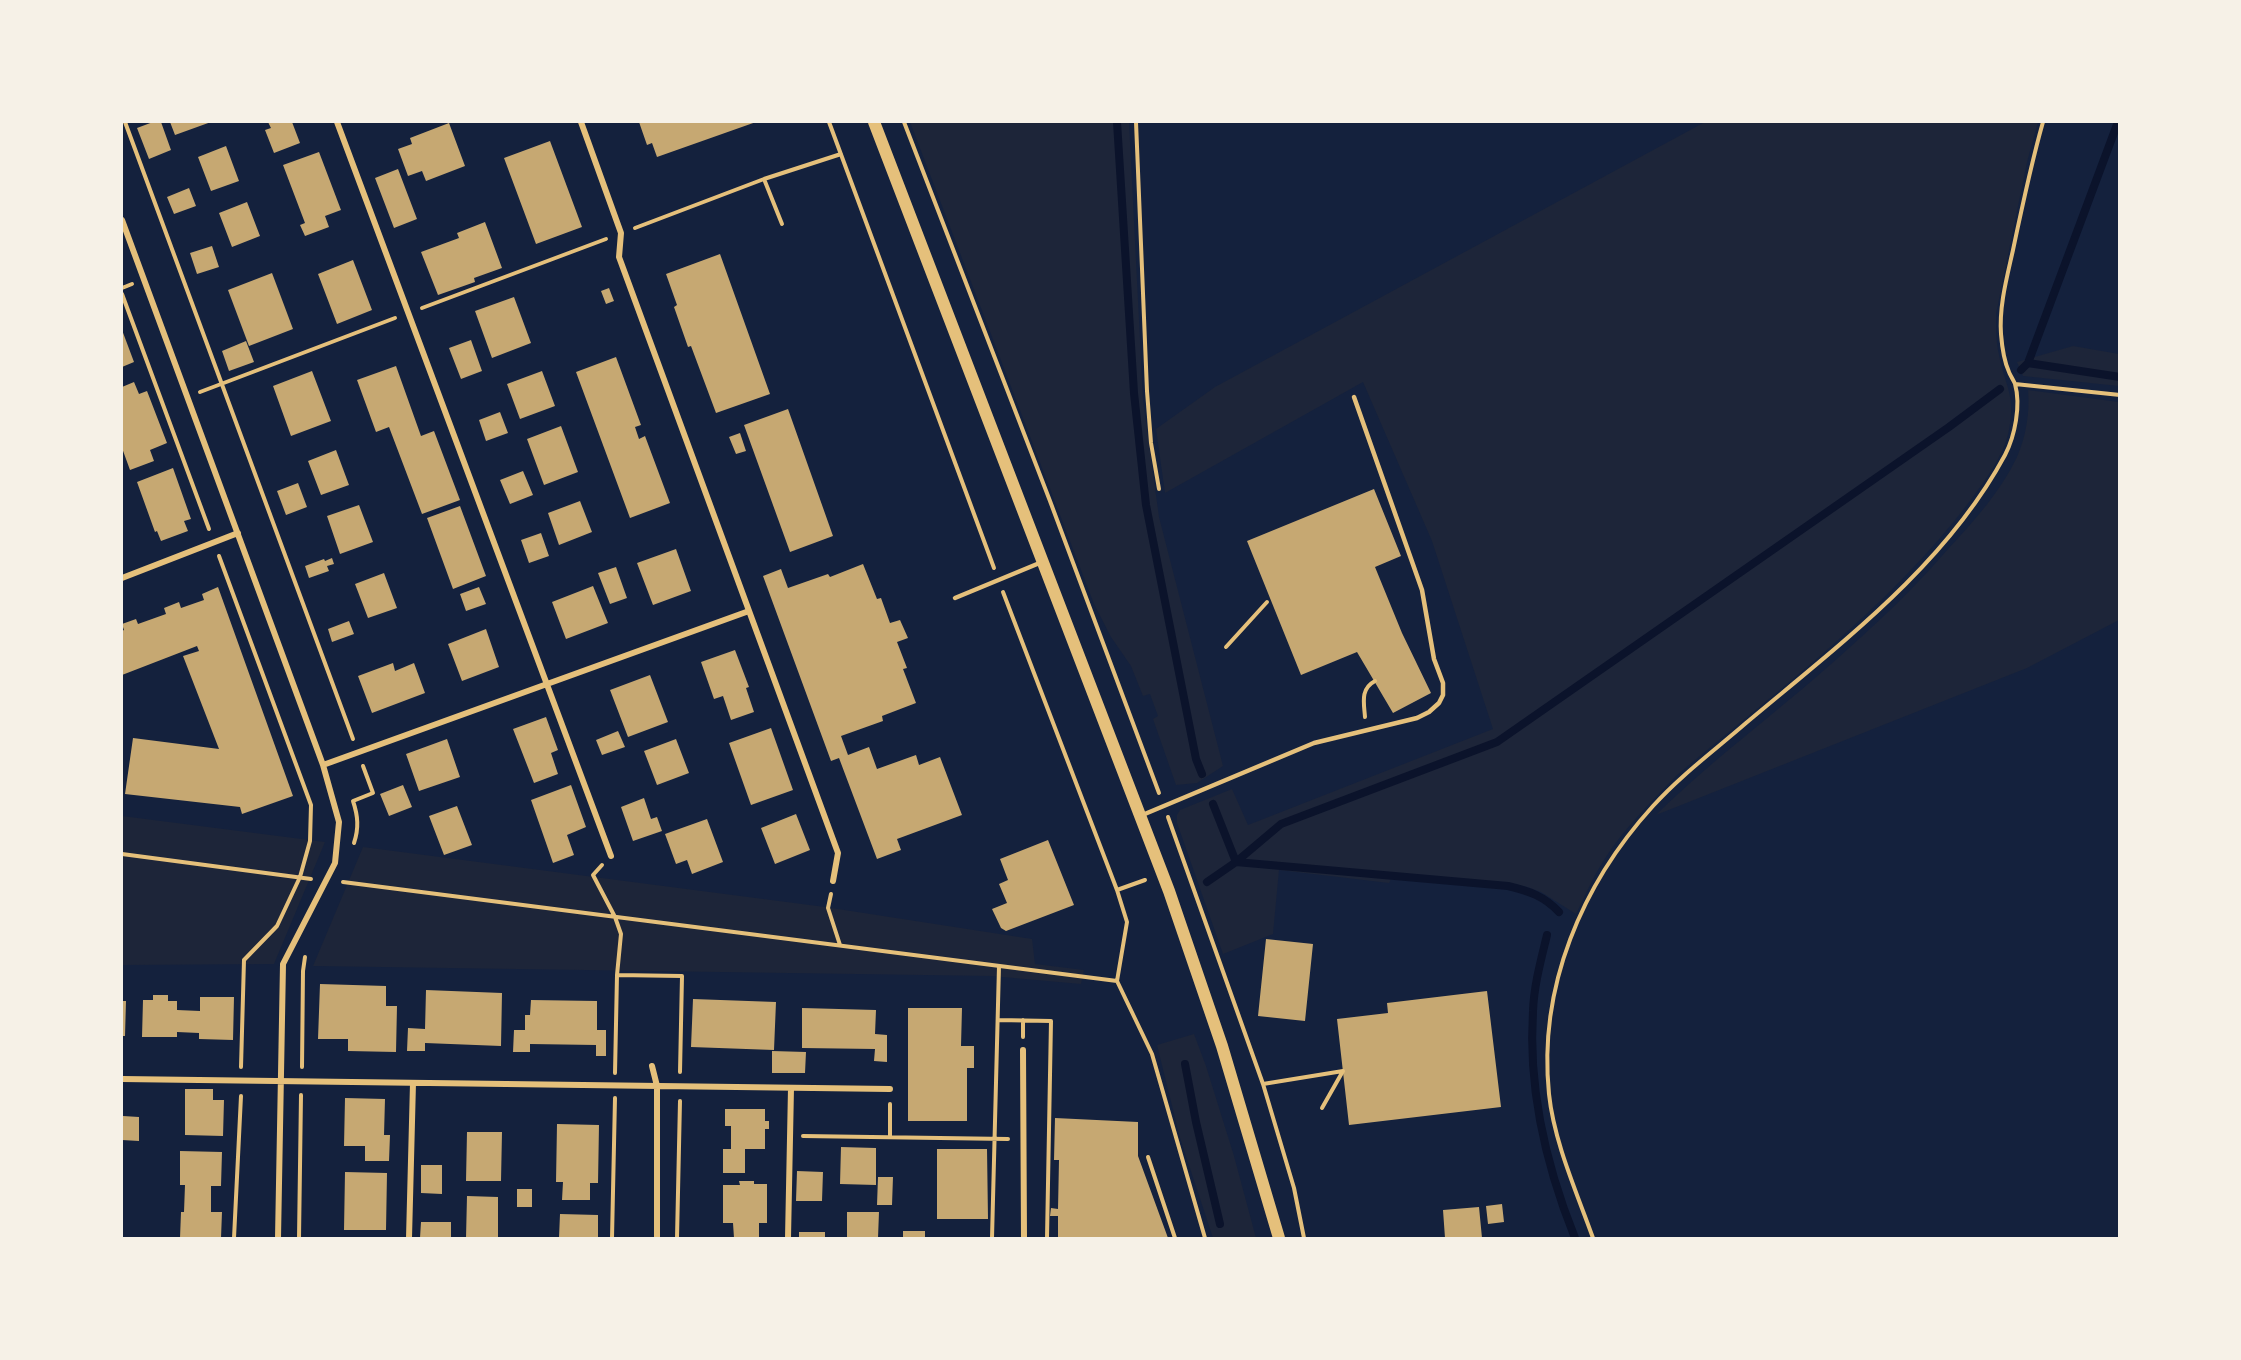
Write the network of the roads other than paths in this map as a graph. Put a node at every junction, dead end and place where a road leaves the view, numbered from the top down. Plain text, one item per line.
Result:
1 (336, 122) edge
2 (581, 122) edge
3 (874, 122) edge
4 (122, 220) edge
5 (1354, 397) dead end
6 (238, 533) junction
7 (1042, 562) junction
8 (122, 578) edge
9 (955, 598) dead end
10 (749, 611) junction
11 (547, 685) junction
12 (323, 765) junction
13 (1139, 816) junction
14 (611, 856) road end
15 (833, 881) road end
16 (1023, 1050) dead end
17 (652, 1066) dead end
18 (122, 1079) edge
19 (281, 1081) junction
20 (413, 1083) junction
21 (657, 1086) junction
22 (791, 1088) junction
23 (890, 1089) road end
24 (278, 1239) edge
25 (409, 1239) edge
26 (657, 1239) edge
27 (788, 1239) edge
28 (1024, 1239) edge
29 (1279, 1239) edge

1 - 11 street
2 - 10 street
3 - 7 main road
4 - 6 street
5 - 13 lane
6 - 8 street
6 - 12 street
7 - 9 lane
7 - 13 main road
10 - 11 street
10 - 15 street
11 - 12 street
11 - 14 street
12 - 19 street
13 - 29 main road
16 - 28 street
17 - 21 street
18 - 19 street
19 - 20 street
19 - 24 street
20 - 21 street
20 - 25 street
21 - 22 street
21 - 26 street
22 - 23 street
22 - 27 street

